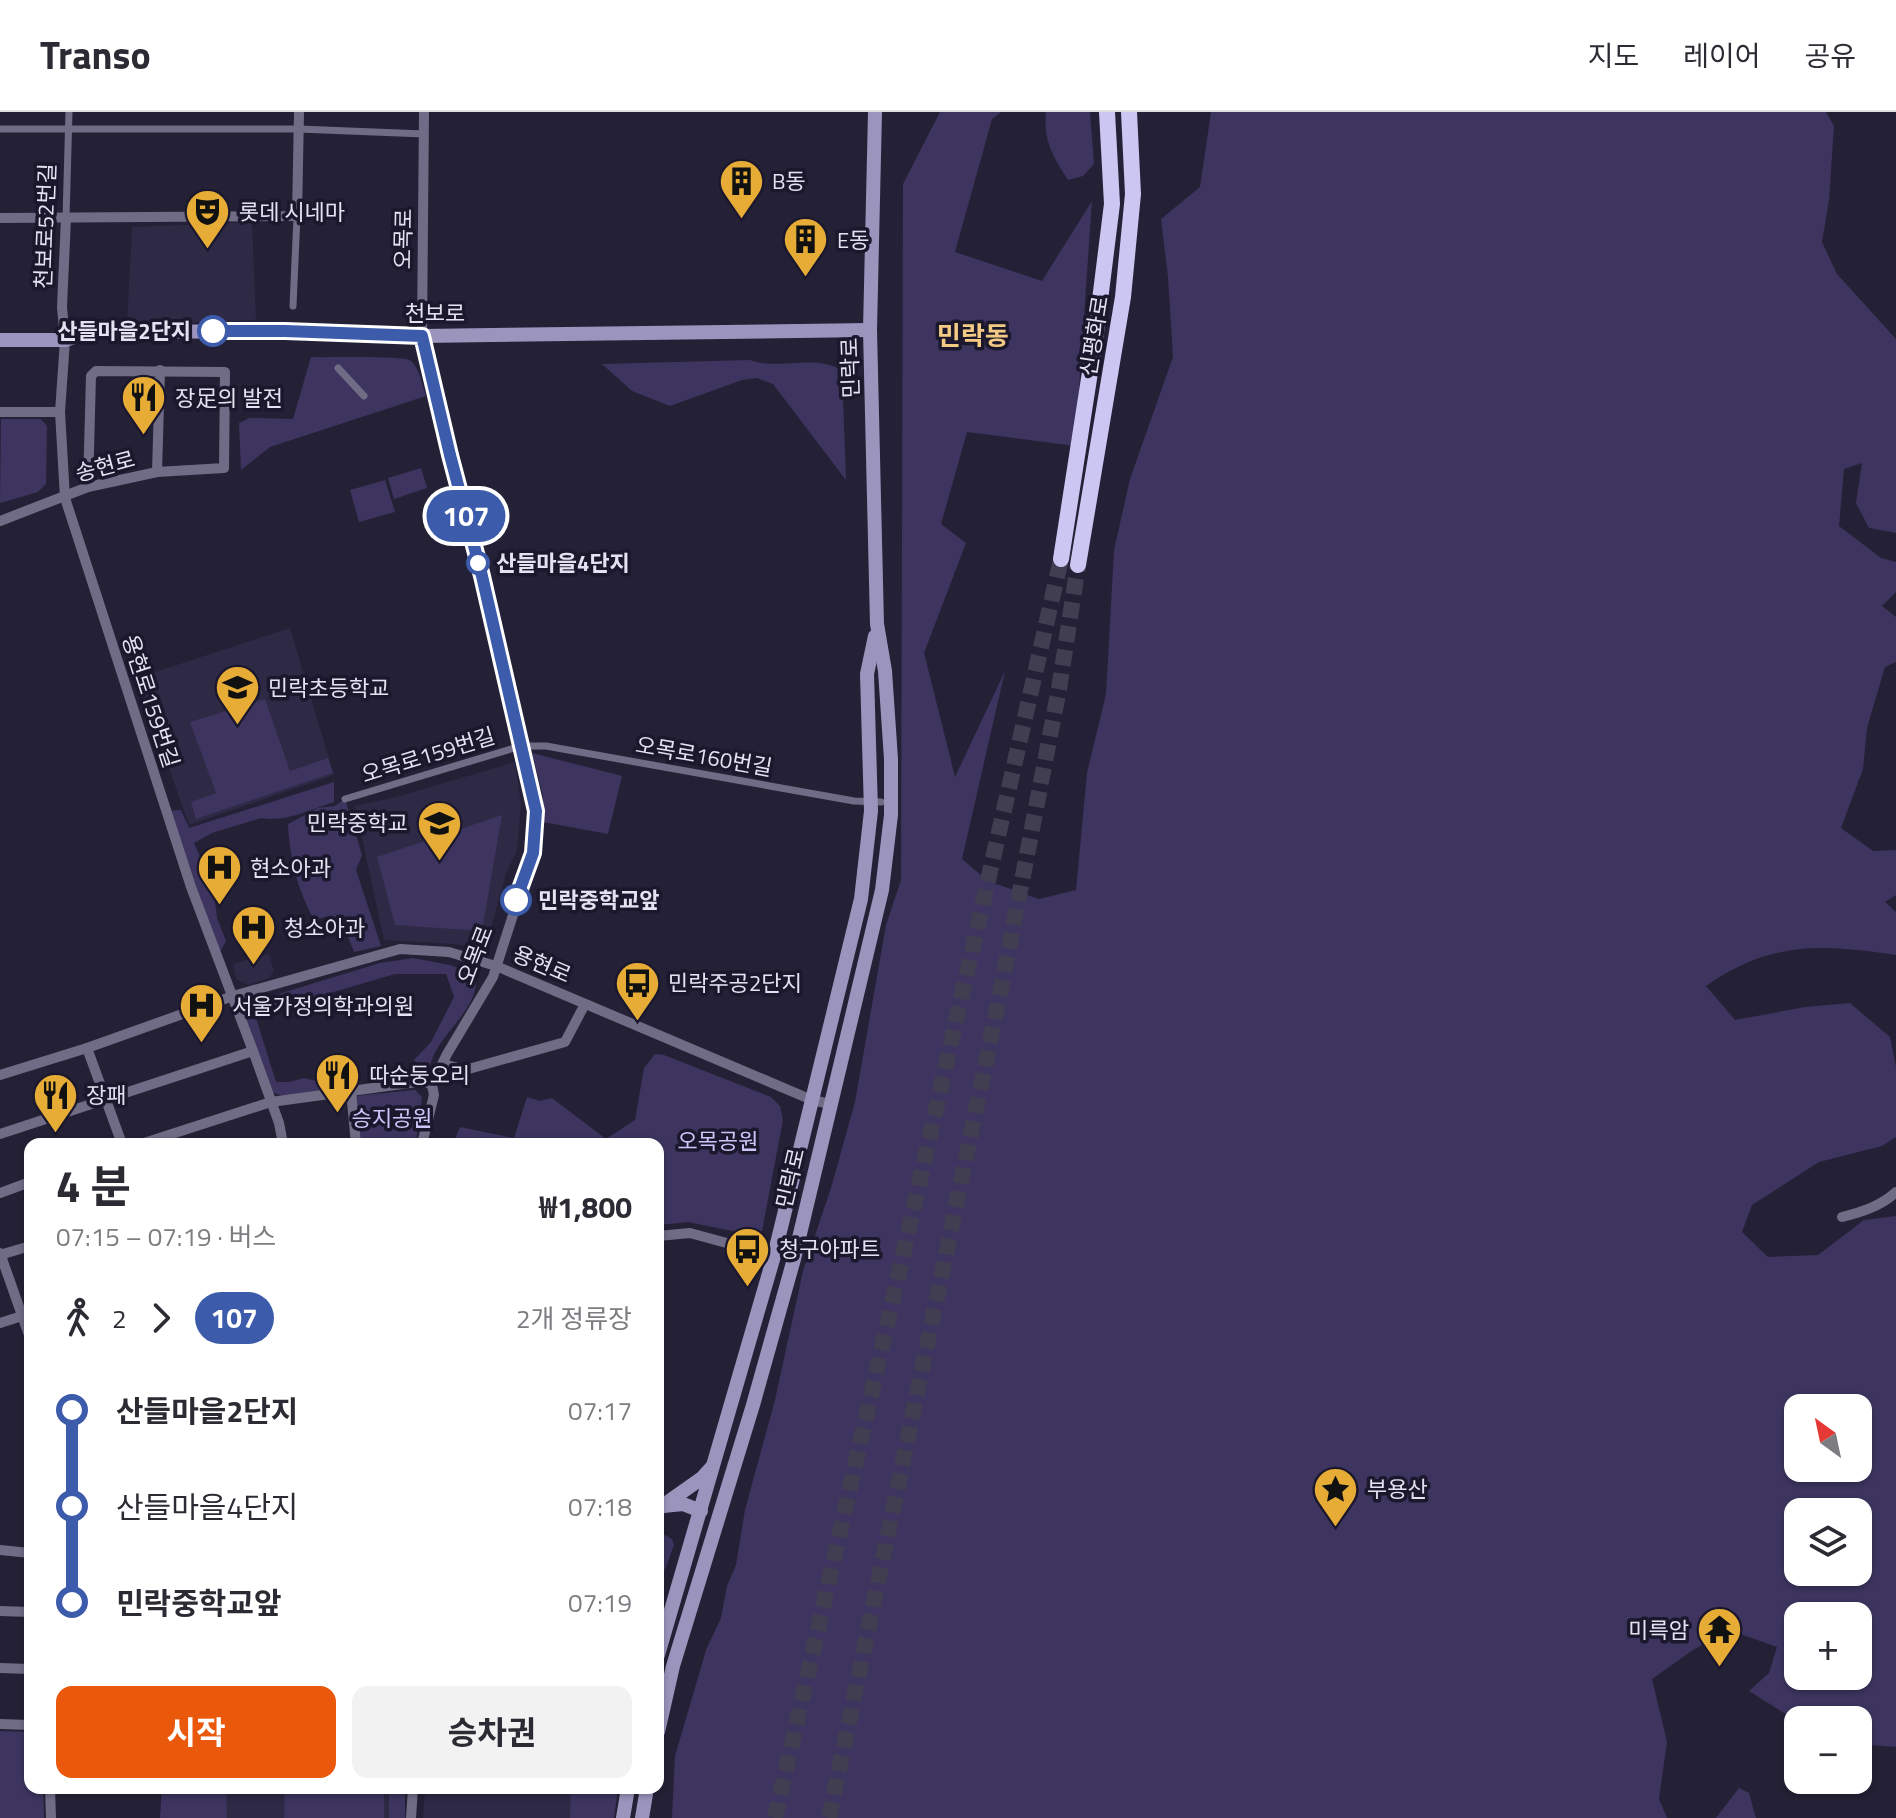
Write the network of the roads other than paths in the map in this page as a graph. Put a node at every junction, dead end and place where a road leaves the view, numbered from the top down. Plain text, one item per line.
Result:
1 (69, 112) edge
2 (299, 112) edge
3 (424, 112) edge
4 (875, 112) edge
5 (1107, 112) edge
6 (1129, 112) edge
7 (0, 129) edge
8 (299, 129) junction
9 (68, 130) junction
10 (424, 134) junction
11 (297, 216) junction
12 (0, 218) edge
13 (66, 218) junction
14 (293, 306) dead end
15 (870, 330) junction
16 (422, 336) junction
17 (0, 340) edge
18 (65, 340) junction
19 (338, 368) dead end
20 (160, 370) junction
21 (364, 396) dead end
22 (0, 412) edge
23 (60, 412) junction
24 (157, 472) junction
25 (88, 487) junction
26 (65, 498) junction
27 (0, 521) edge
28 (1061, 559) tunnel mouth
29 (1078, 565) tunnel mouth
30 (877, 624) junction
31 (521, 746) junction
32 (345, 799) dead end
33 (881, 802) dead end
34 (496, 966) junction
35 (233, 996) junction
36 (585, 1004) junction
37 (87, 1048) junction
38 (253, 1051) junction
39 (443, 1064) junction
40 (0, 1075) edge
41 (432, 1085) junction
42 (351, 1091) junction
43 (106, 1098) junction
44 (812, 1100) junction
45 (271, 1102) junction
46 (830, 1104) junction
47 (0, 1134) edge
48 (120, 1138) edge
49 (160, 1138) edge
50 (281, 1138) edge
51 (355, 1138) edge
52 (423, 1138) edge
53 (24, 1184) edge
54 (1896, 1192) edge
55 (0, 1193) edge
56 (1842, 1217) dead end
57 (664, 1235) edge
58 (24, 1248) edge
59 (0, 1254) edge
60 (774, 1256) junction
61 (22, 1316) junction
62 (24, 1322) edge
63 (0, 1323) edge
64 (716, 1460) junction
65 (664, 1505) edge
66 (664, 1507) edge
67 (701, 1511) junction
68 (0, 1536) edge
69 (2, 1550) edge
70 (24, 1552) edge
71 (0, 1611) edge
72 (24, 1612) edge
73 (664, 1635) edge
74 (0, 1668) edge
75 (24, 1669) edge
76 (664, 1706) edge
77 (0, 1724) edge
78 (24, 1725) edge
79 (50, 1794) edge
80 (413, 1794) edge
81 (627, 1794) edge
82 (646, 1794) edge
83 (51, 1818) edge
84 (411, 1818) edge
85 (623, 1818) edge
86 (642, 1818) edge

1 - 9 street, 천보로52번길
2 - 8 street
3 - 10 street, 오목로
4 - 15 main road, 민락로
5 - 28 highway, 신평화로
6 - 29 highway, 신평화로
7 - 9 street
8 - 9 street
8 - 10 street
8 - 11 street
9 - 13 street, 천보로52번길
10 - 16 street, 오목로
11 - 13 street
11 - 14 street
12 - 13 street
13 - 18 street, 천보로52번길
15 - 16 main road, 천보로
15 - 30 main road, 민락로
16 - 18 main road, 천보로
16 - 31 street, 오목로
17 - 18 main road, 천보로
18 - 23 street, 천보로52번길
19 - 21 street
20 - 24 street
20 - 24 street, 송현로
20 - 25 street
22 - 23 street
23 - 26 street, 용현로159번길
24 - 25 street, 송현로
25 - 26 street, 송현로
26 - 27 street, 송현로
26 - 35 street, 용현로159번길
30 - 44 main road, 민락로
30 - 46 main road, 민락로
31 - 32 street, 오목로159번길
31 - 33 street, 오목로160번길
31 - 34 street, 오목로
34 - 35 street, 용현로
34 - 36 street, 용현로
34 - 39 street, 오목로
35 - 37 street, 용현로
35 - 38 street, 용현로159번길
36 - 39 street
36 - 44 street, 용현로
37 - 40 street, 용현로
37 - 43 street
38 - 43 street
38 - 45 street, 용현로159번길
39 - 41 street, 오목로
41 - 42 street
41 - 52 street, 오목로
42 - 45 street
42 - 51 street
43 - 47 street
43 - 48 street
44 - 46 street, 용현로
44 - 60 main road, 민락로
45 - 49 street
45 - 50 street, 용현로159번길
46 - 76 main road, 민락로
53 - 55 street
54 - 56 street
57 - 60 street
58 - 59 street
59 - 61 street
60 - 64 main road, 민락로
61 - 62 street
61 - 63 street
64 - 65 main road
64 - 67 main road, 민락로
66 - 67 main road
67 - 73 main road, 민락로
68 - 69 street
69 - 70 street
71 - 72 street
74 - 75 street
77 - 78 street
79 - 83 street
80 - 84 street
81 - 85 main road
82 - 86 main road

